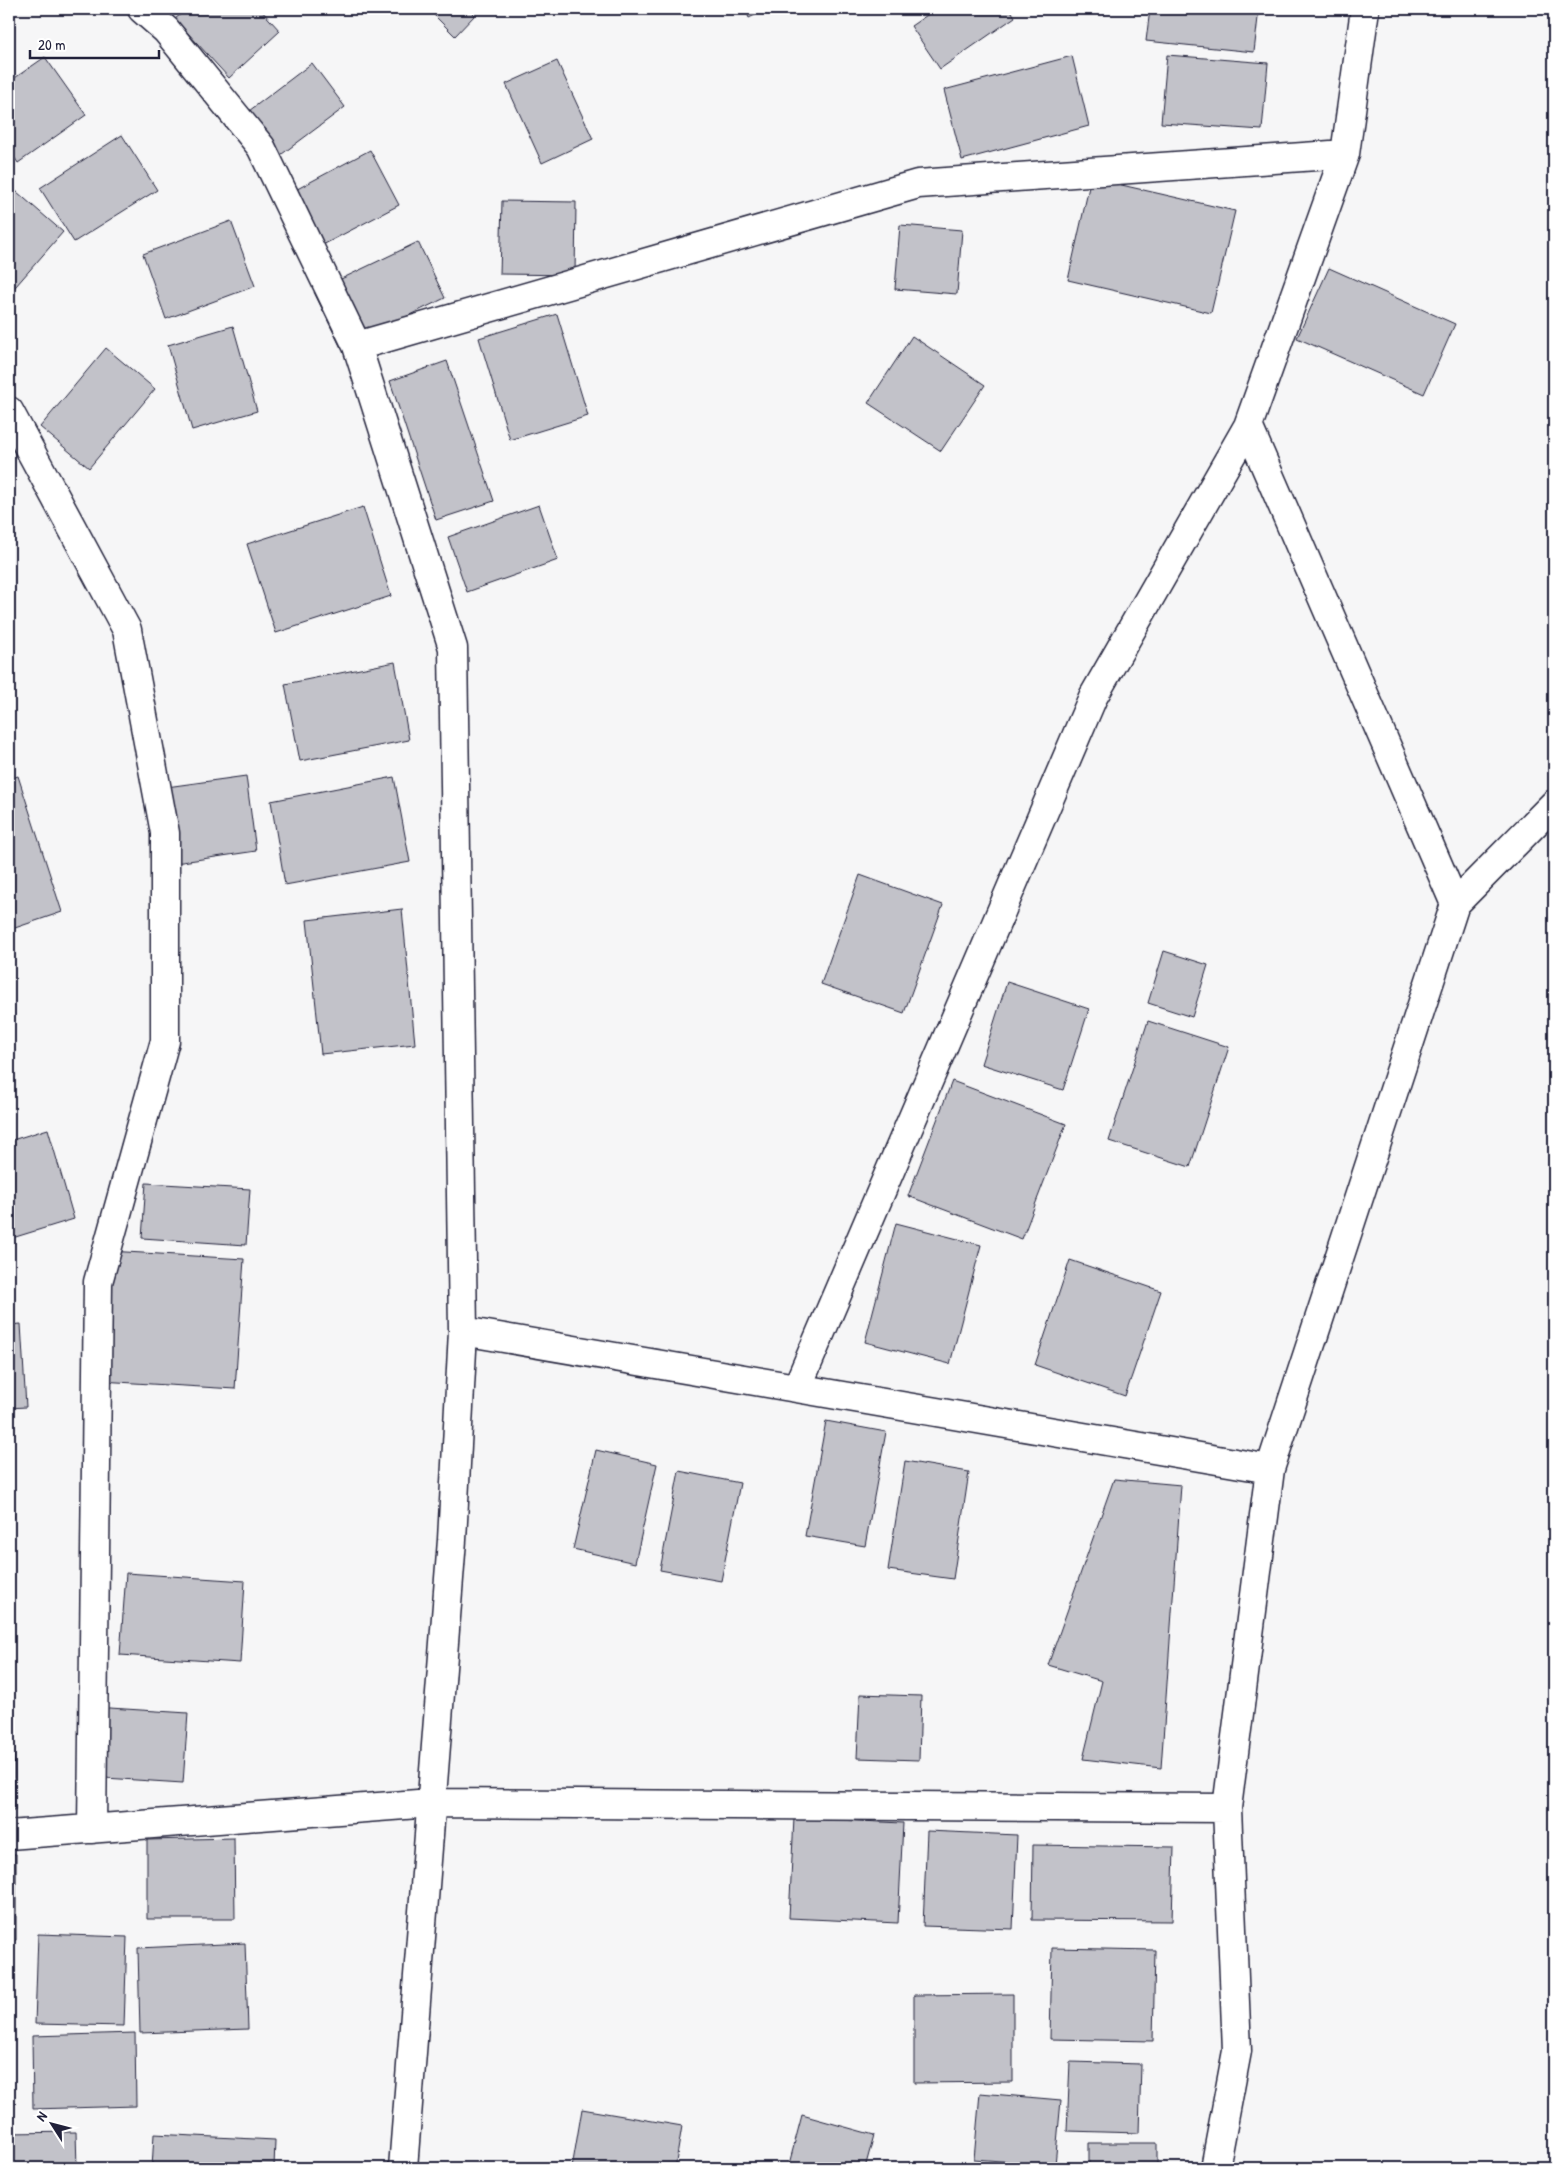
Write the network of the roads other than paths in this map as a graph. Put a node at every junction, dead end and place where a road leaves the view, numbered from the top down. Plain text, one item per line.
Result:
1 (142, 9) edge
2 (1365, 9) edge
3 (1345, 154) junction
4 (357, 346) junction
5 (9, 411) edge
6 (1248, 426) junction
7 (1554, 804) edge
8 (1455, 904) junction
9 (463, 1331) junction
10 (797, 1388) junction
11 (1270, 1469) junction
12 (431, 1803) junction
13 (1227, 1808) junction
14 (92, 1828) junction
15 (9, 1835) edge
16 (403, 2168) edge
17 (1215, 2168) edge

1 - 4 street
2 - 3 street
3 - 4 street
3 - 6 street
4 - 9 street
5 - 14 street
6 - 8 street
6 - 10 street
7 - 8 street
8 - 11 street
9 - 10 street
9 - 12 street
10 - 11 street
11 - 13 street
12 - 13 street
12 - 14 street
12 - 16 street
13 - 17 street
14 - 15 street

